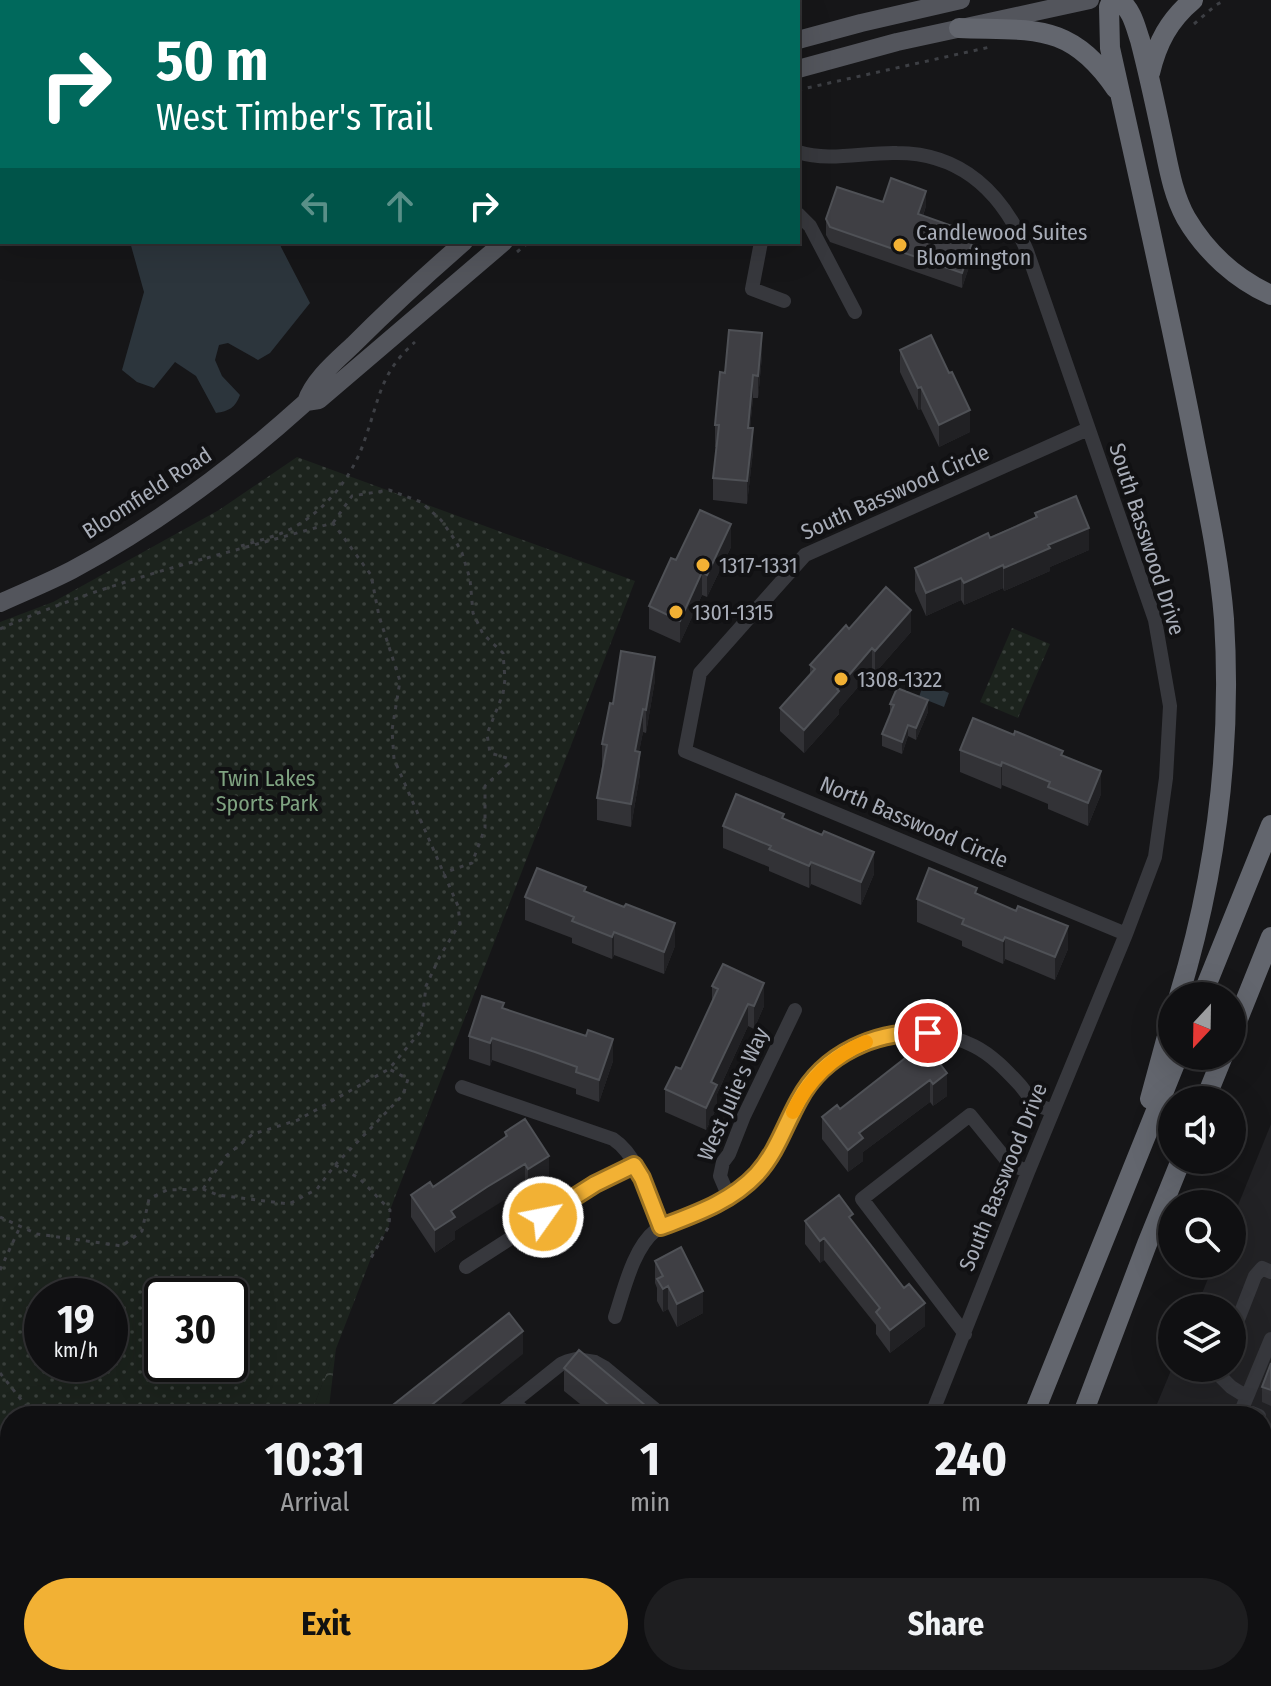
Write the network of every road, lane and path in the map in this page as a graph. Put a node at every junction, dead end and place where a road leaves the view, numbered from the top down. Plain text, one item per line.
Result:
1 (961, 0) edge
2 (1090, 0) edge
3 (1112, 0) edge
4 (1119, 0) edge
5 (1193, 0) edge
6 (1225, 0) edge
7 (1187, 21) dead end
8 (959, 28) junction
9 (800, 39) edge
10 (994, 46) dead end
11 (800, 68) edge
12 (1149, 77) junction
13 (800, 90) edge
14 (1121, 97) junction
15 (800, 152) edge
16 (800, 215) edge
17 (459, 244) edge
18 (461, 244) edge
19 (761, 244) edge
20 (506, 251) edge
21 (476, 265) junction
22 (1271, 295) edge
23 (784, 301) dead end
24 (855, 312) dead end
25 (422, 335) dead end
26 (306, 402) junction
27 (1088, 429) junction
28 (333, 523) junction
29 (203, 559) junction
30 (0, 603) edge
31 (0, 629) edge
32 (685, 751) joint
33 (1271, 825) edge
34 (443, 873) junction
35 (1126, 934) junction
36 (1271, 937) edge
37 (1271, 973) edge
38 (1183, 982) edge
39 (1208, 982) edge
40 (1246, 999) edge
41 (795, 1010) dead end
42 (1246, 1019) edge
43 (389, 1069) junction
44 (1158, 1070) edge
45 (1172, 1070) edge
46 (462, 1087) dead end
47 (1053, 1111) junction
48 (335, 1165) junction
49 (634, 1165) junction
50 (1028, 1172) junction
51 (1175, 1174) edge
52 (1131, 1175) junction
53 (203, 1189) junction
54 (729, 1197) junction
55 (0, 1217) edge
56 (20, 1227) junction
57 (661, 1227) junction
58 (371, 1258) dead end
59 (466, 1267) dead end
60 (0, 1270) edge
61 (1271, 1272) edge
62 (1246, 1299) edge
63 (615, 1317) dead end
64 (965, 1334) junction
65 (1271, 1339) edge
66 (0, 1373) edge
67 (1226, 1382) edge
68 (513, 1402) junction
69 (26, 1406) edge
70 (508, 1406) edge
71 (518, 1406) edge
72 (651, 1406) edge
73 (935, 1406) edge
74 (1037, 1406) edge
75 (1086, 1406) edge
76 (1242, 1406) edge
77 (1243, 1406) edge

1 - 9 main road
2 - 8 main road
3 - 14 highway
4 - 12 highway
5 - 12 highway
6 - 7 path
8 - 11 main road
8 - 14 highway
10 - 13 path
12 - 22 highway
14 - 38 highway
15 - 27 street, South Basswood Drive
16 - 24 street
17 - 26 main road, Bloomfield Road
18 - 21 street
19 - 23 street
20 - 21 main road, Bloomfield Road
21 - 26 main road, Bloomfield Road
25 - 29 path
26 - 30 main road, Bloomfield Road
27 - 32 street, South Basswood Circle
27 - 35 street, South Basswood Drive
28 - 29 path
28 - 34 path
28 - 34 path
29 - 31 path
32 - 35 street, North Basswood Circle
33 - 39 highway
34 - 43 path
35 - 47 street, South Basswood Drive
36 - 40 highway
37 - 42 highway
41 - 54 street, West Julie's Way
43 - 48 path
43 - 53 path
44 - 52 highway
45 - 52 highway
46 - 49 street
47 - 50 street, South Basswood Drive
47 - 54 street
48 - 53 path
48 - 58 path
49 - 57 street
49 - 59 street
50 - 64 street, South Basswood Drive
50 - 64 street
51 - 75 highway
52 - 74 highway
53 - 56 path
54 - 57 street
55 - 56 path
56 - 60 path
57 - 63 street
61 - 62 street
64 - 73 street, South Basswood Drive
65 - 77 street
66 - 69 path
67 - 76 street
68 - 70 street
68 - 71 street
68 - 72 street

